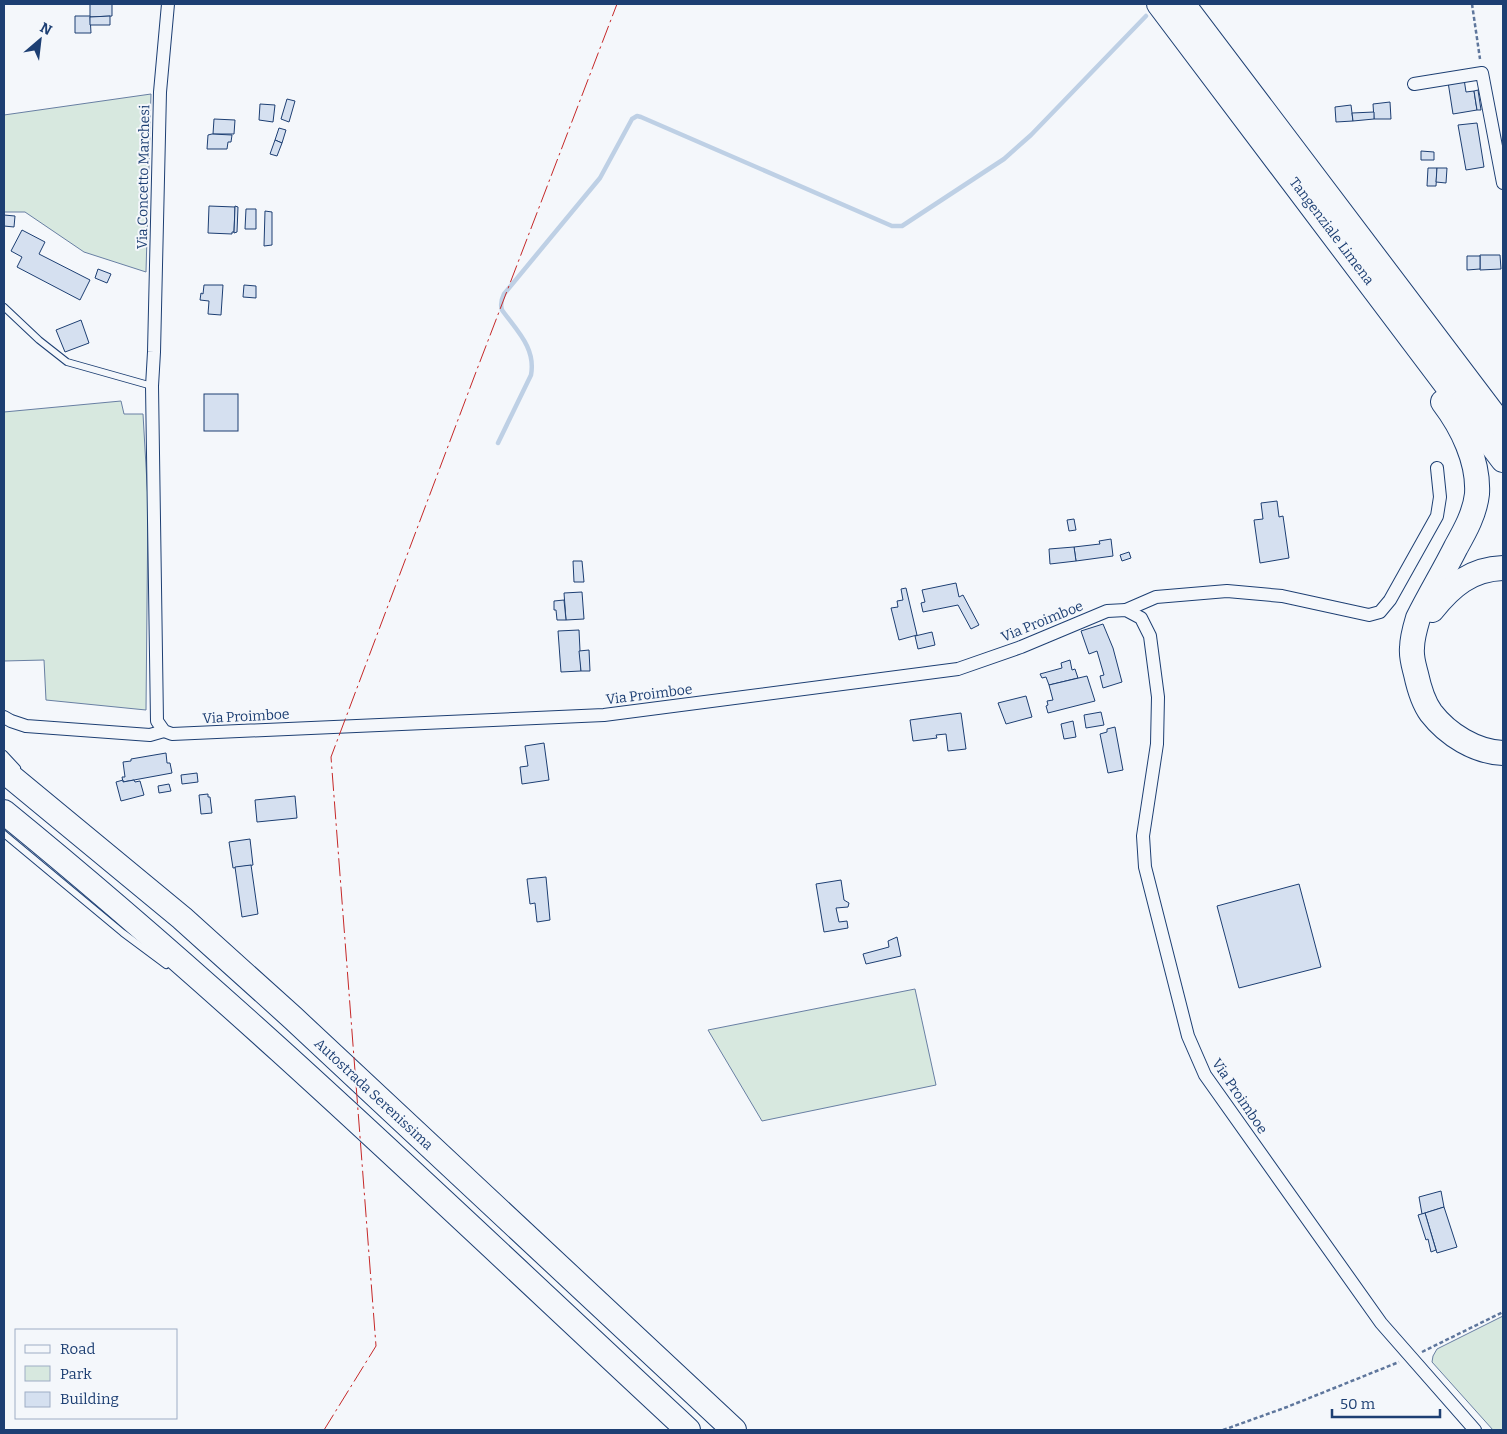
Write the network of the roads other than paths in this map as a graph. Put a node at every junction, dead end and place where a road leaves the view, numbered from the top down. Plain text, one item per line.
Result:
1 (168, 4) edge
2 (1159, 4) edge
3 (1183, 4) edge
4 (1414, 84) dead end
5 (1503, 183) edge
6 (1372, 285) junction
7 (4, 307) edge
8 (152, 386) junction
9 (1499, 421) edge
10 (1503, 460) edge
11 (1437, 468) dead end
12 (1503, 568) edge
13 (1126, 610) junction
14 (1414, 666) junction
15 (4, 717) edge
16 (164, 731) junction
17 (1503, 753) edge
18 (4, 754) edge
19 (14, 773) edge
20 (36, 789) dead end
21 (4, 812) edge
22 (69, 824) junction
23 (4, 834) edge
24 (169, 967) dead end
25 (200, 989) dead end
26 (269, 1040) junction
27 (688, 1430) edge
28 (734, 1430) edge
29 (1475, 1430) edge

1 - 8 street, Via Concetto Marchesi
2 - 6 highway, Tangenziale Limena
3 - 9 highway, Tangenziale Limena
4 - 5 street
6 - 10 highway, Tangenziale Limena
6 - 14 highway
7 - 8 lane
8 - 16 street
11 - 13 street, Via Proimboe
12 - 14 highway
13 - 16 street, Via Proimboe
13 - 29 street, Via Proimboe
14 - 17 highway
15 - 16 street, Via Proimboe
18 - 19 lane
19 - 22 highway, Autostrada Serenissima
20 - 22 lane
21 - 26 highway
22 - 28 highway, Autostrada Serenissima
23 - 24 lane
25 - 26 lane
26 - 27 highway

